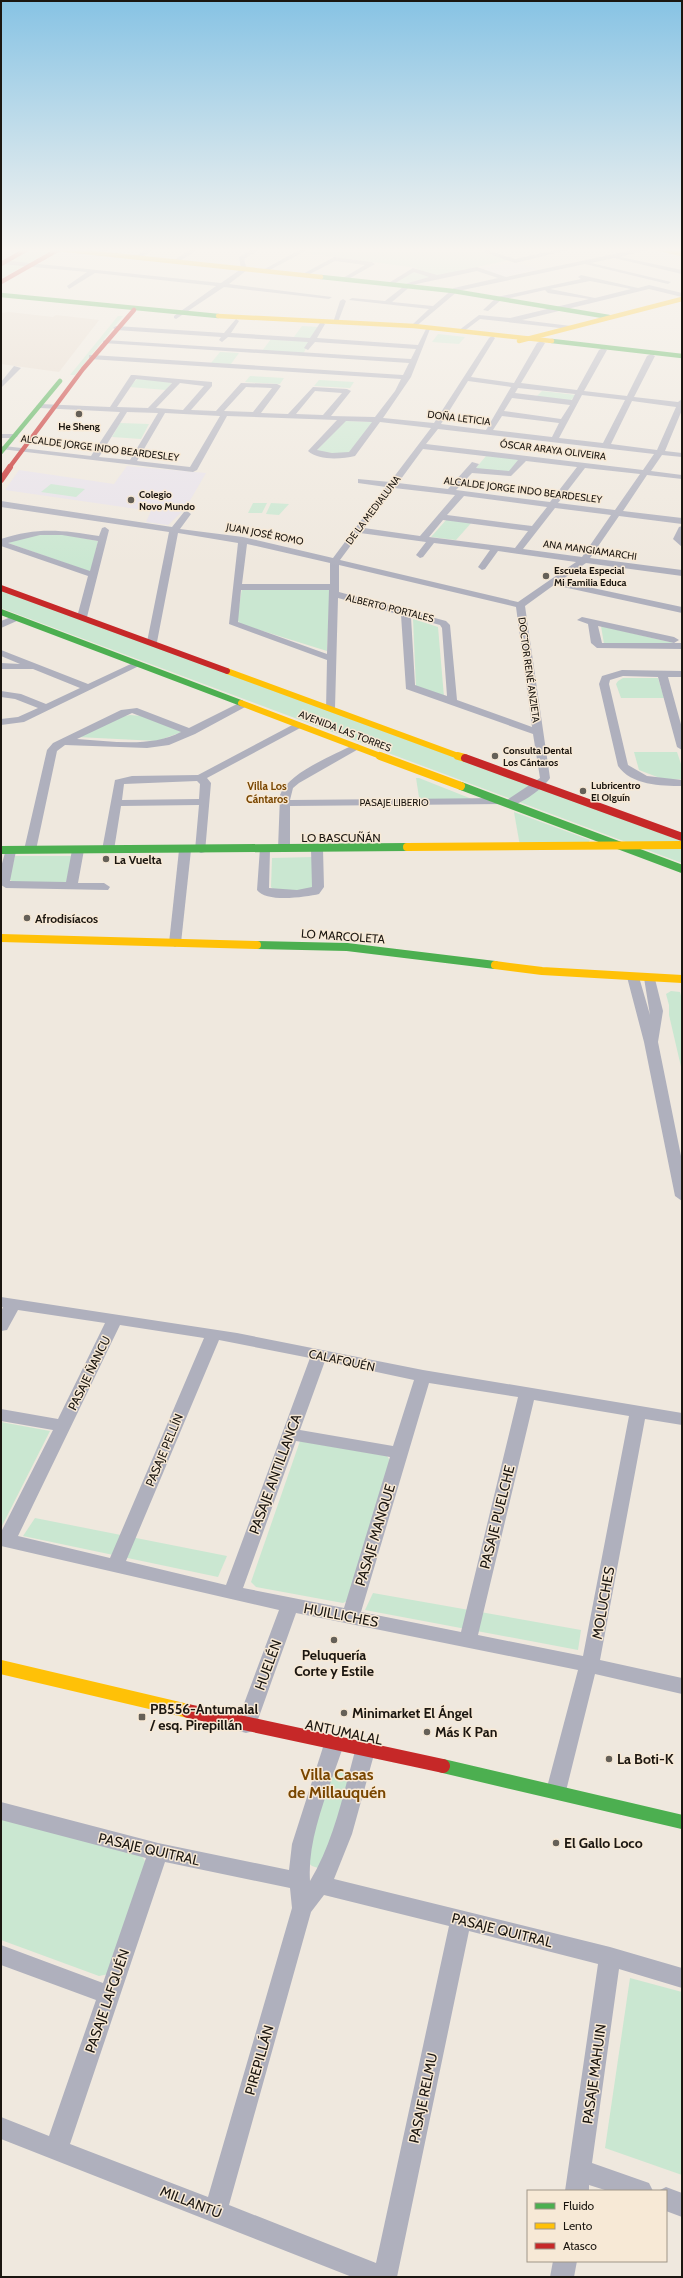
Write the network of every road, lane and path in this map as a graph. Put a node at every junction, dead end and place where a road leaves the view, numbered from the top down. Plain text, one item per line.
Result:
1 (94, 354) edge
2 (211, 354) edge
3 (304, 354) edge
4 (309, 354) edge
5 (418, 354) edge
6 (482, 354) edge
7 (534, 354) edge
8 (602, 354) edge
9 (638, 354) edge
10 (651, 354) edge
11 (651, 356) junction
12 (92, 357) junction
13 (682, 358) edge
14 (415, 361) junction
15 (203, 364) junction
16 (16, 368) dead end
17 (294, 370) junction
18 (67, 373) dead end
19 (407, 377) junction
20 (466, 379) junction
21 (179, 380) junction
22 (516, 385) junction
23 (1, 386) edge
24 (580, 393) junction
25 (510, 395) junction
26 (630, 399) junction
27 (575, 403) junction
28 (681, 404) edge
29 (40, 406) junction
30 (57, 406) junction
31 (112, 409) junction
32 (125, 409) junction
33 (150, 410) junction
34 (163, 411) junction
35 (184, 412) junction
36 (222, 413) junction
37 (500, 413) junction
38 (255, 415) junction
39 (290, 416) junction
40 (326, 418) junction
41 (344, 418) junction
42 (378, 420) junction
43 (565, 422) junction
44 (436, 426) junction
45 (488, 432) junction
46 (1, 436) edge
47 (554, 440) junction
48 (6, 444) edge
49 (421, 446) junction
50 (606, 446) junction
51 (24, 451) junction
52 (658, 452) junction
53 (484, 453) junction
54 (682, 455) edge
55 (524, 458) junction
56 (93, 459) junction
57 (132, 463) junction
58 (583, 465) junction
59 (469, 470) junction
60 (644, 472) junction
61 (682, 477) edge
62 (1, 480) edge
63 (361, 481) dead end
64 (392, 485) junction
65 (450, 492) junction
66 (461, 494) junction
67 (1, 504) edge
68 (553, 505) junction
69 (616, 513) junction
70 (187, 514) dead end
71 (441, 517) junction
72 (107, 520) junction
73 (682, 521) edge
74 (534, 529) junction
75 (682, 529) edge
76 (174, 530) junction
77 (358, 530) junction
78 (102, 539) junction
79 (422, 539) junction
80 (242, 540) junction
81 (432, 540) junction
82 (1, 543) edge
83 (682, 544) edge
84 (496, 548) junction
85 (517, 551) junction
86 (420, 555) dead end
87 (584, 560) junction
88 (335, 561) junction
89 (482, 567) dead end
90 (682, 573) edge
91 (93, 575) junction
92 (553, 582) junction
93 (237, 587) junction
94 (1, 588) edge
95 (334, 590) junction
96 (520, 605) junction
97 (682, 610) edge
98 (1, 612) edge
99 (406, 612) junction
100 (82, 617) junction
101 (16, 618) junction
102 (582, 620) dead end
103 (592, 622) junction
104 (3, 624) edge
105 (152, 642) junction
106 (682, 642) edge
107 (682, 646) edge
108 (1, 653) edge
109 (332, 659) junction
110 (138, 664) junction
111 (1, 666) edge
112 (39, 668) junction
113 (662, 673) junction
114 (682, 674) edge
115 (88, 687) junction
116 (1, 694) edge
117 (452, 702) junction
118 (243, 704) junction
119 (45, 707) junction
120 (330, 708) junction
121 (1, 722) edge
122 (298, 725) junction
123 (191, 732) junction
124 (538, 732) junction
125 (64, 741) junction
126 (357, 747) junction
127 (682, 747) edge
128 (200, 778) junction
129 (682, 783) edge
130 (539, 785) junction
131 (204, 802) junction
132 (505, 802) junction
133 (115, 803) junction
134 (285, 803) junction
135 (682, 837) edge
136 (682, 845) edge
137 (623, 847) junction
138 (317, 849) junction
139 (6, 850) edge
140 (30, 850) junction
141 (78, 850) junction
142 (108, 850) junction
143 (185, 850) junction
144 (201, 850) junction
145 (264, 850) junction
146 (284, 850) junction
147 (682, 869) edge
148 (70, 886) junction
149 (104, 887) dead end
150 (1, 938) edge
151 (175, 943) junction
152 (634, 977) junction
153 (650, 978) junction
154 (682, 979) edge
155 (651, 1042) junction
156 (680, 1176) edge
157 (682, 1196) edge
158 (7, 1303) edge
159 (115, 1319) junction
160 (1, 1326) edge
161 (213, 1334) junction
162 (319, 1355) junction
163 (423, 1376) junction
164 (527, 1394) junction
165 (638, 1412) junction
166 (1, 1415) edge
167 (682, 1419) edge
168 (63, 1426) junction
169 (290, 1434) junction
170 (400, 1453) junction
171 (4, 1540) edge
172 (116, 1566) junction
173 (232, 1593) junction
174 (290, 1605) junction
175 (350, 1617) junction
176 (468, 1640) junction
177 (589, 1665) junction
178 (1, 1667) edge
179 (682, 1686) edge
180 (246, 1725) junction
181 (334, 1744) junction
182 (365, 1751) junction
183 (556, 1791) junction
184 (1, 1811) edge
185 (682, 1822) edge
186 (158, 1852) junction
187 (299, 1881) junction
188 (321, 1885) junction
189 (302, 1908) junction
190 (461, 1920) junction
191 (1, 1955) edge
192 (610, 1957) junction
193 (682, 1978) edge
194 (109, 1995) junction
195 (1, 2128) edge
196 (56, 2150) junction
197 (579, 2181) edge
198 (636, 2190) edge
199 (667, 2199) edge
200 (682, 2205) edge
201 (216, 2212) junction
202 (565, 2262) edge
203 (383, 2277) edge
204 (562, 2277) edge

1 - 12 street
2 - 15 street
3 - 17 street
4 - 14 street
5 - 14 street
6 - 20 street, DE LA MEDIALUNA
7 - 22 street
8 - 24 street
9 - 11 street
10 - 13 street
11 - 13 street
11 - 26 street
12 - 15 street
12 - 30 street
14 - 19 street
15 - 17 street
16 - 23 street
17 - 19 street
18 - 29 street
19 - 42 street
20 - 22 street
20 - 44 street, DE LA MEDIALUNA
21 - 31 street
21 - 33 street
21 - 35 street
22 - 24 street
22 - 25 street
24 - 26 street
24 - 27 street
25 - 27 street
25 - 37 street
26 - 28 street
26 - 50 street
27 - 43 street
28 - 52 street, DOCTOR RENÉ ANZIETA
29 - 30 street, DOÑA LETICIA
29 - 48 street
30 - 31 street, DOÑA LETICIA
30 - 51 street
31 - 32 street, DOÑA LETICIA
32 - 33 street, DOÑA LETICIA
32 - 56 street
33 - 34 street, DOÑA LETICIA
34 - 35 street, DOÑA LETICIA
34 - 57 street
35 - 36 street, DOÑA LETICIA
36 - 38 street, DOÑA LETICIA
36 - 38 street
36 - 57 street, ALCALDE JORGE INDO BEARDESLEY
37 - 43 street
37 - 45 street
38 - 39 street, DOÑA LETICIA
39 - 40 street, DOÑA LETICIA
39 - 40 street
40 - 41 street, DOÑA LETICIA
41 - 42 street, DOÑA LETICIA
41 - 42 street
42 - 44 street, DOÑA LETICIA
43 - 47 street
44 - 45 street, DOÑA LETICIA
44 - 49 street, DE LA MEDIALUNA
45 - 47 street, DOÑA LETICIA
46 - 48 street, ALCALDE JORGE INDO BEARDESLEY
47 - 50 street, DOÑA LETICIA
48 - 51 street, ALCALDE JORGE INDO BEARDESLEY
49 - 53 street, ÓSCAR ARAYA OLIVEIRA
49 - 64 street, DE LA MEDIALUNA
50 - 52 street, DOÑA LETICIA
51 - 56 street, ALCALDE JORGE INDO BEARDESLEY
51 - 62 street
52 - 54 street, DOÑA LETICIA
52 - 60 street, DOCTOR RENÉ ANZIETA
53 - 55 street, ÓSCAR ARAYA OLIVEIRA
53 - 59 street
55 - 58 street, ÓSCAR ARAYA OLIVEIRA
55 - 59 street
56 - 57 street, ALCALDE JORGE INDO BEARDESLEY
58 - 60 street, ÓSCAR ARAYA OLIVEIRA
58 - 68 street
59 - 65 street
60 - 61 street, ÓSCAR ARAYA OLIVEIRA
60 - 69 street, DOCTOR RENÉ ANZIETA
63 - 64 street, ALCALDE JORGE INDO BEARDESLEY
64 - 65 street, ALCALDE JORGE INDO BEARDESLEY
64 - 77 street, DE LA MEDIALUNA
65 - 66 street, ALCALDE JORGE INDO BEARDESLEY
66 - 68 street, ALCALDE JORGE INDO BEARDESLEY
66 - 71 street
67 - 72 street, JUAN JOSÉ ROMO
68 - 69 street, ALCALDE JORGE INDO BEARDESLEY
68 - 74 street
69 - 73 street, ALCALDE JORGE INDO BEARDESLEY
69 - 87 street, DOCTOR RENÉ ANZIETA
70 - 76 street
71 - 74 street
71 - 79 street
72 - 76 street, JUAN JOSÉ ROMO
72 - 78 street
74 - 85 street
75 - 83 street
76 - 80 street, JUAN JOSÉ ROMO
76 - 105 street
77 - 79 street, ANA MANGIAMARCHI
77 - 88 street, DE LA MEDIALUNA
78 - 82 street
78 - 91 street
79 - 81 street, ANA MANGIAMARCHI
80 - 88 street, JUAN JOSÉ ROMO
80 - 93 street
81 - 84 street, ANA MANGIAMARCHI
81 - 86 street
82 - 91 street
84 - 85 street, ANA MANGIAMARCHI
84 - 89 street
85 - 87 street, ANA MANGIAMARCHI
87 - 90 street, ANA MANGIAMARCHI
87 - 92 street, DOCTOR RENÉ ANZIETA
88 - 95 street
88 - 96 street, JUAN JOSÉ ROMO
91 - 100 street
92 - 96 street, DOCTOR RENÉ ANZIETA
92 - 97 street
93 - 95 street, ALBERTO PORTALES
93 - 109 street
94 - 100 street, AVENIDA LAS TORRES
95 - 99 street, ALBERTO PORTALES
95 - 109 street
96 - 124 street, DOCTOR RENÉ ANZIETA
98 - 101 street, AVENIDA LAS TORRES
99 - 117 street, ALBERTO PORTALES
99 - 117 street
100 - 105 street, AVENIDA LAS TORRES
101 - 104 street
101 - 110 street, AVENIDA LAS TORRES
102 - 103 street
103 - 106 street
103 - 107 street
105 - 120 street, AVENIDA LAS TORRES
108 - 112 street
109 - 120 street
110 - 115 street
110 - 118 street, AVENIDA LAS TORRES
111 - 112 street
112 - 115 street
113 - 114 street
113 - 127 street
113 - 129 street
115 - 119 street
116 - 119 street
117 - 124 street
118 - 122 street, AVENIDA LAS TORRES
118 - 123 street
119 - 121 street
120 - 130 street, AVENIDA LAS TORRES
122 - 126 street, AVENIDA LAS TORRES
122 - 128 street
123 - 125 street
123 - 125 street
124 - 130 street, DOCTOR RENÉ ANZIETA
125 - 140 street
126 - 132 street, AVENIDA LAS TORRES
126 - 134 street
128 - 131 street
128 - 133 street
130 - 132 street
130 - 135 street, AVENIDA LAS TORRES
131 - 133 street
131 - 144 street
132 - 134 street, PASAJE LIBERIO
132 - 137 street, AVENIDA LAS TORRES
133 - 142 street
134 - 146 street
136 - 137 street, LO BASCUÑÁN
137 - 138 street, LO BASCUÑÁN
137 - 147 street, AVENIDA LAS TORRES
138 - 145 street
138 - 146 street, LO BASCUÑÁN
139 - 140 street, LO BASCUÑÁN
139 - 148 street
140 - 141 street, LO BASCUÑÁN
141 - 142 street, LO BASCUÑÁN
141 - 148 street
142 - 143 street, LO BASCUÑÁN
143 - 144 street, LO BASCUÑÁN
143 - 151 street
144 - 145 street, LO BASCUÑÁN
145 - 146 street, LO BASCUÑÁN
148 - 149 street
150 - 151 street, LO MARCOLETA
151 - 152 street, LO MARCOLETA
152 - 153 street, LO MARCOLETA
152 - 155 street
153 - 154 street, LO MARCOLETA
153 - 155 street
155 - 156 street
156 - 157 street
158 - 159 street, CALAFQUÉN
158 - 160 street
159 - 161 street, CALAFQUÉN
159 - 168 street, PASAJE ÑANCU
161 - 162 street, CALAFQUÉN
161 - 172 street, PASAJE PELLÍN
162 - 163 street, CALAFQUÉN
162 - 169 street, PASAJE ANTILLANCA
163 - 164 street, CALAFQUÉN
163 - 170 street, PASAJE MANQUE
164 - 165 street, CALAFQUÉN
164 - 176 street, PASAJE PUELCHE
165 - 167 street, CALAFQUÉN
165 - 177 street, MOLUCHES
166 - 168 street
168 - 171 street, PASAJE ÑANCU
169 - 170 street
169 - 173 street, PASAJE ANTILLANCA
170 - 175 street, PASAJE MANQUE
171 - 172 street, HUILLICHES
172 - 173 street, HUILLICHES
173 - 174 street, HUILLICHES
174 - 175 street, HUILLICHES
174 - 180 street, HUELÉN
175 - 176 street, HUILLICHES
176 - 177 street, HUILLICHES
177 - 179 street, HUILLICHES
177 - 183 street, MOLUCHES
178 - 180 street, ANTUMALAL
180 - 181 street, ANTUMALAL
181 - 182 street, ANTUMALAL
181 - 187 street, PIREPILLÁN
182 - 183 street, ANTUMALAL
182 - 188 street, PIREPILLÁN
183 - 185 street, ANTUMALAL
184 - 186 street, PASAJE QUITRAL
186 - 187 street, PASAJE QUITRAL
186 - 194 street, PASAJE LAFQUÉN
187 - 189 street, PIREPILLÁN
188 - 189 street, PIREPILLÁN
188 - 190 street, PASAJE QUITRAL
189 - 201 street, PIREPILLÁN
190 - 192 street, PASAJE QUITRAL
190 - 203 street, PASAJE RELMU
191 - 194 street
192 - 193 street, PASAJE QUITRAL
192 - 197 street, PASAJE MAHUIN
194 - 196 street, PASAJE LAFQUÉN
195 - 196 street, MILLANTÚ
196 - 201 street, MILLANTÚ
197 - 198 street
199 - 200 street
201 - 203 street, MILLANTÚ
202 - 204 street

